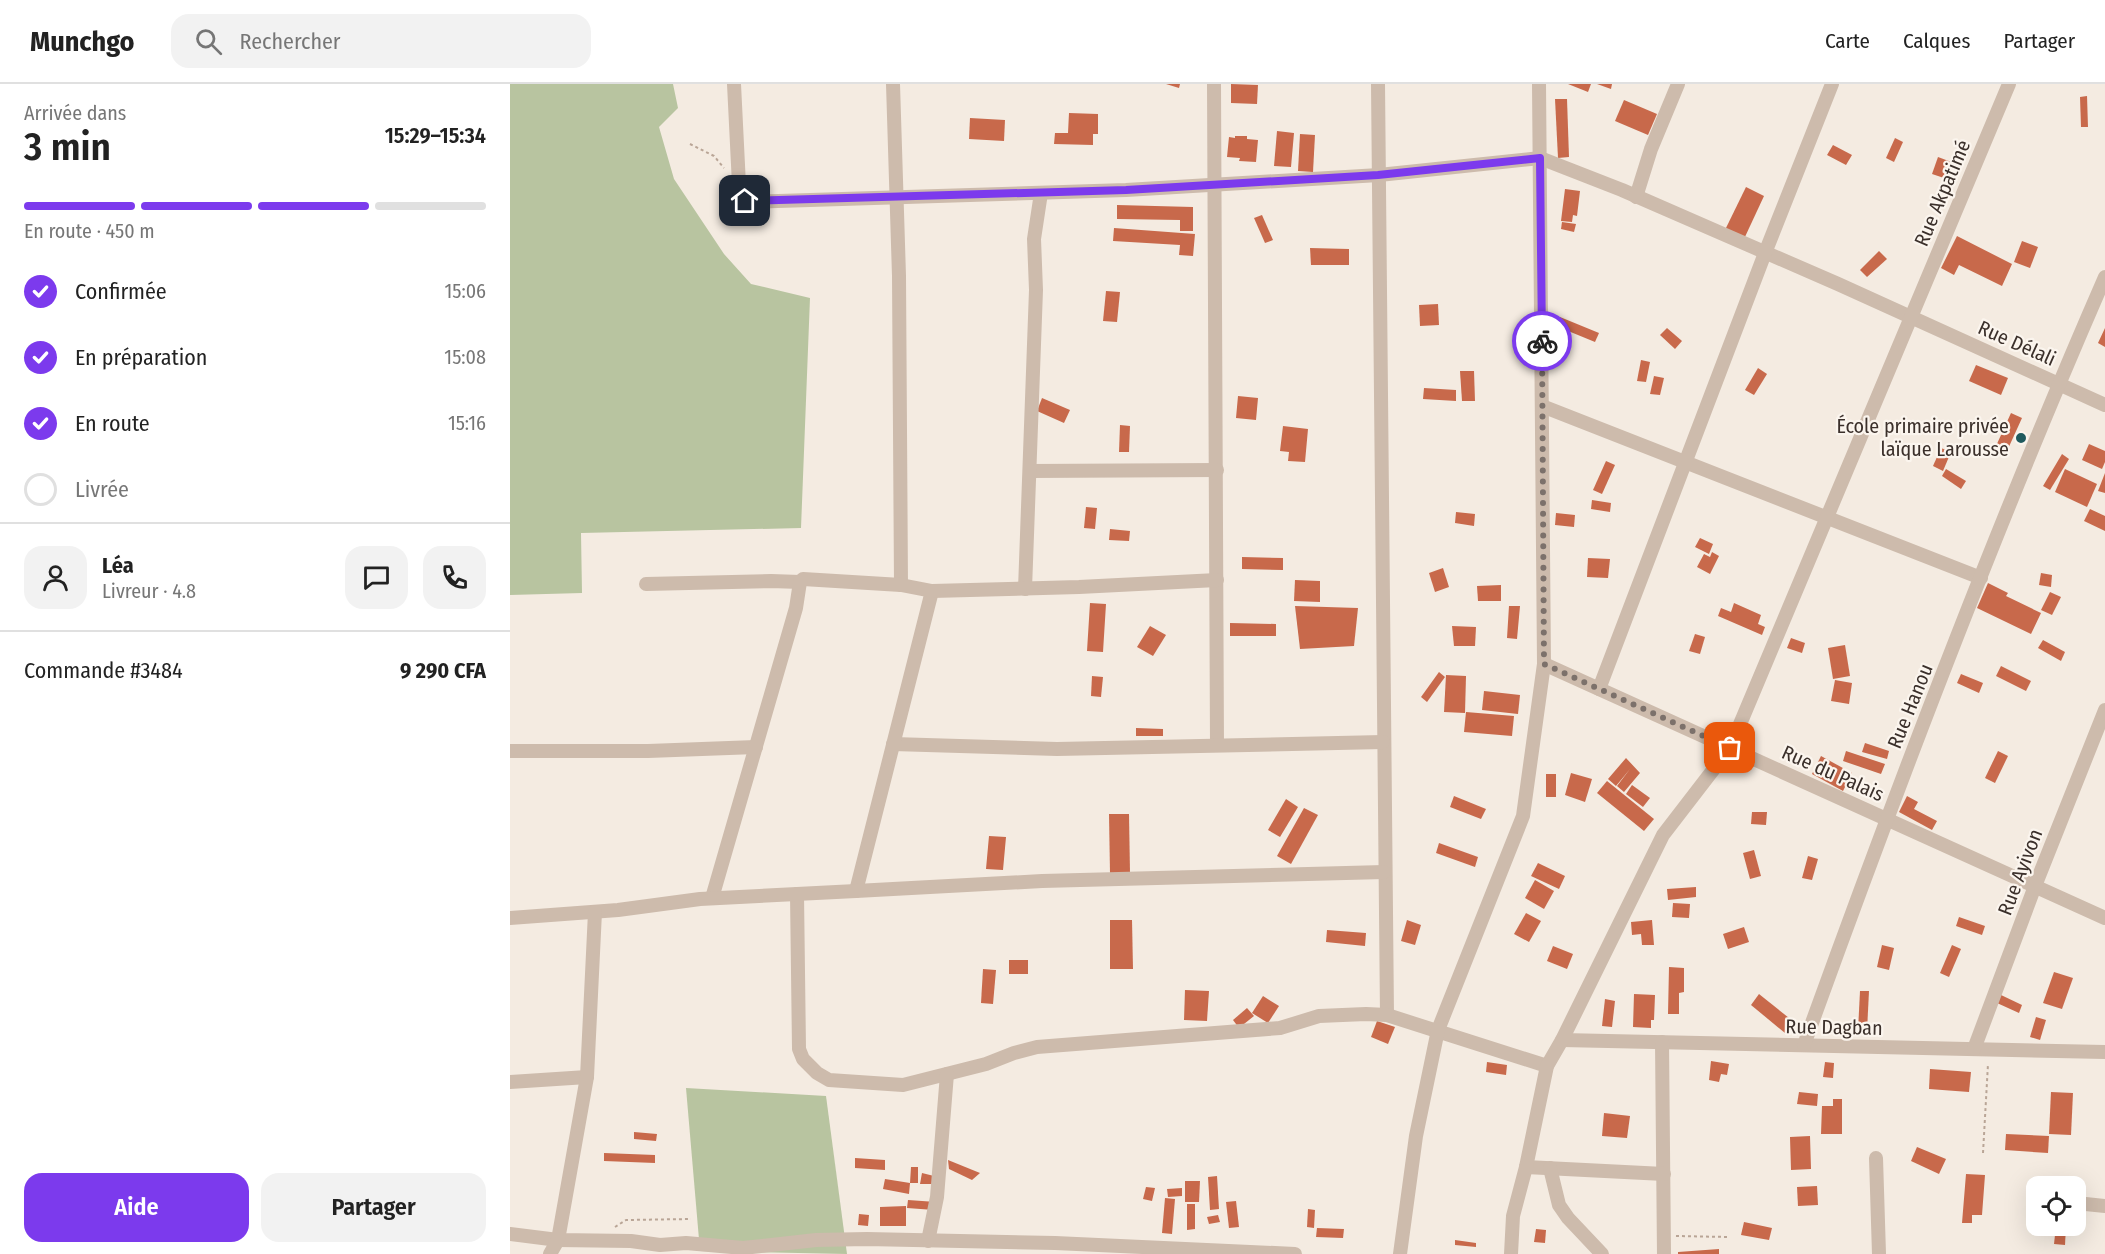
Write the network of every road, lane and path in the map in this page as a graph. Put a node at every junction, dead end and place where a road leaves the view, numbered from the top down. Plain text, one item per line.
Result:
1 (734, 84) edge
2 (893, 84) edge
3 (1214, 84) edge
4 (1378, 84) edge
5 (1539, 84) edge
6 (1678, 84) edge
7 (1832, 84) edge
8 (2009, 84) edge
9 (1540, 158) junction
10 (1378, 175) junction
11 (1215, 185) junction
12 (1041, 193) junction
13 (1636, 196) junction
14 (897, 197) junction
15 (1765, 253) junction
16 (2105, 277) edge
17 (1912, 318) junction
18 (2058, 384) junction
19 (2105, 405) edge
20 (1542, 406) junction
21 (1686, 461) junction
22 (1217, 470) junction
23 (1030, 471) junction
24 (1827, 518) junction
25 (1981, 578) junction
26 (1217, 580) junction
27 (800, 582) junction
28 (646, 584) dead end
29 (901, 585) junction
30 (1025, 589) junction
31 (932, 591) junction
32 (1544, 664) junction
33 (1599, 689) junction
34 (2105, 710) edge
35 (1383, 742) junction
36 (893, 744) junction
37 (1217, 745) junction
38 (756, 747) junction
39 (1730, 748) junction
40 (510, 751) edge
41 (1886, 819) junction
42 (1384, 872) junction
43 (2035, 886) junction
44 (856, 891) junction
45 (797, 894) junction
46 (712, 898) junction
47 (595, 912) junction
48 (510, 918) edge
49 (2105, 918) edge
50 (1387, 1015) junction
51 (1438, 1030) junction
52 (1562, 1040) junction
53 (1662, 1042) junction
54 (1804, 1045) junction
55 (1974, 1049) junction
56 (1988, 1049) junction
57 (2105, 1052) edge
58 (1547, 1066) junction
59 (947, 1074) junction
60 (587, 1077) junction
61 (510, 1082) edge
62 (1983, 1153) dead end
63 (1876, 1158) dead end
64 (1526, 1167) junction
65 (1550, 1168) junction
66 (1664, 1174) junction
67 (2086, 1204) edge
68 (2105, 1206) edge
69 (691, 1220) dead end
70 (615, 1227) dead end
71 (510, 1234) edge
72 (1664, 1236) junction
73 (1728, 1237) dead end
74 (558, 1240) junction
75 (928, 1241) junction
76 (549, 1254) edge
77 (1295, 1254) edge
78 (1400, 1254) edge
79 (1511, 1254) edge
80 (1602, 1254) edge
81 (1665, 1254) edge
82 (1879, 1254) edge

1 - 14 street
2 - 14 street
3 - 11 street
4 - 10 street
5 - 9 street
6 - 13 street
7 - 15 street
8 - 17 street, Rue Akpatimé
9 - 10 street
9 - 13 street, Rue Délali
9 - 20 street
10 - 11 street
10 - 35 street
11 - 12 street
11 - 22 street
12 - 14 street
12 - 23 street
13 - 15 street, Rue Délali
14 - 29 street
15 - 17 street, Rue Délali
15 - 21 street
16 - 18 street, Rue Hanou
17 - 18 street, Rue Délali
17 - 24 street, Rue Akpatimé
18 - 19 street, Rue Délali
18 - 25 street, Rue Hanou
20 - 21 street
20 - 32 street
21 - 24 street
21 - 33 street
22 - 23 street
22 - 26 street
23 - 30 street
24 - 25 street
24 - 39 street, Rue Akpatimé
25 - 41 street, Rue Hanou
26 - 30 street
26 - 37 street
27 - 28 street
27 - 29 street
27 - 38 street
29 - 31 street
30 - 31 street
31 - 36 street
32 - 33 street, Rue du Palais
32 - 51 street
33 - 39 street, Rue du Palais
34 - 43 street, Rue Ayivon
35 - 37 street
35 - 42 street
36 - 37 street
36 - 44 street
38 - 40 street
38 - 46 street
39 - 41 street, Rue du Palais
39 - 52 street, Rue Akpatimé
41 - 43 street, Rue du Palais
41 - 54 street, Rue Hanou
42 - 44 street
42 - 50 street
43 - 49 street, Rue du Palais
43 - 55 street, Rue Ayivon
44 - 45 street
45 - 46 street
45 - 59 street
46 - 47 street
47 - 48 street
47 - 60 street
50 - 51 street
50 - 59 street
51 - 58 street
51 - 78 street
52 - 53 street, Rue Dagban
52 - 58 street, Rue Akpatimé
53 - 54 street, Rue Dagban
53 - 66 street
54 - 55 street, Rue Dagban
55 - 56 street, Rue Dagban
56 - 57 street, Rue Dagban
56 - 62 path
58 - 64 street, Rue Akpatimé
59 - 75 street
60 - 61 street
60 - 74 street
63 - 82 street
64 - 65 street
64 - 79 street, Rue Akpatimé
65 - 66 street
65 - 80 street
66 - 72 street
67 - 68 street
69 - 70 path
71 - 74 street
72 - 73 path
72 - 81 street
74 - 75 street
74 - 76 street
75 - 77 street

